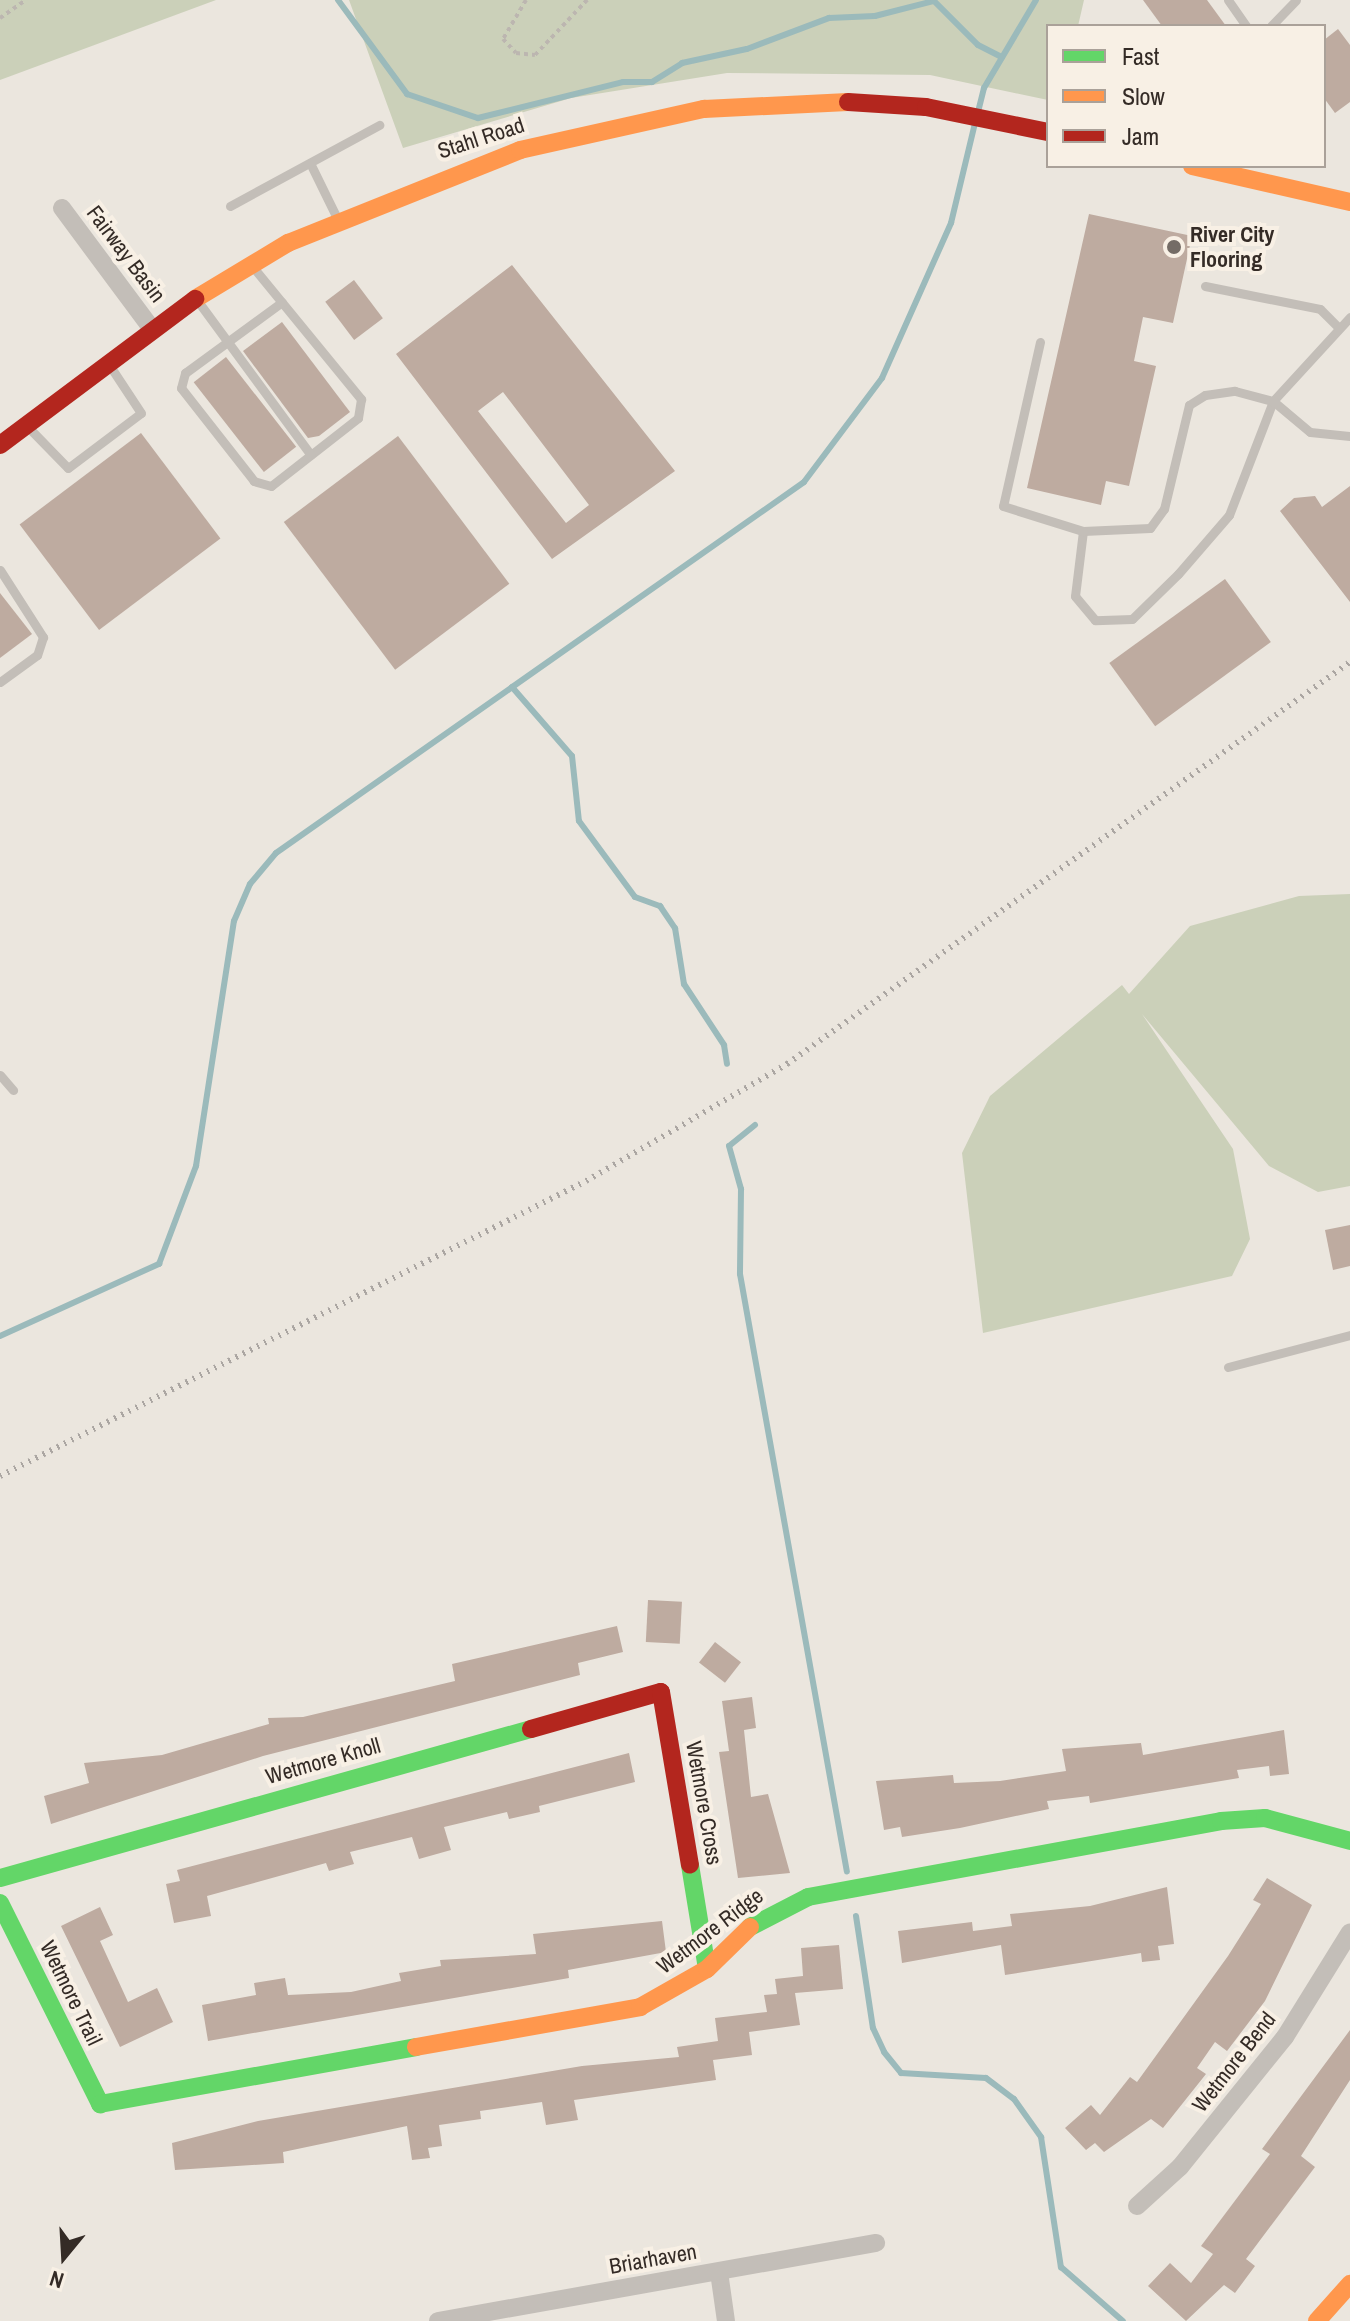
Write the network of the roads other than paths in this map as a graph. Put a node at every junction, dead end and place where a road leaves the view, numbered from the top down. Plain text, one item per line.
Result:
1 (1228, 0) edge
2 (1296, 0) edge
3 (1245, 24) edge
4 (1273, 24) edge
5 (379, 125) dead end
6 (1046, 132) edge
7 (310, 163) junction
8 (1212, 168) edge
9 (1350, 202) edge
10 (230, 206) dead end
11 (62, 208) dead end
12 (337, 218) junction
13 (251, 264) junction
14 (1205, 286) dead end
15 (196, 298) junction
16 (282, 302) junction
17 (1350, 317) edge
18 (1339, 328) junction
19 (152, 329) junction
20 (1040, 342) dead end
21 (226, 344) junction
22 (108, 363) junction
23 (1273, 401) junction
24 (26, 425) junction
25 (1350, 436) edge
26 (0, 445) edge
27 (311, 455) junction
28 (1083, 531) junction
29 (0, 570) edge
30 (0, 682) edge
31 (0, 1075) edge
32 (13, 1090) dead end
33 (1350, 1335) edge
34 (1228, 1367) dead end
35 (661, 1692) joint
36 (1350, 1841) edge
37 (0, 1878) edge
38 (0, 1903) edge
39 (1350, 1932) edge
40 (707, 1969) junction
41 (100, 2104) joint
42 (1137, 2206) dead end
43 (876, 2243) dead end
44 (719, 2272) junction
45 (1350, 2284) edge
46 (438, 2321) edge
47 (726, 2321) edge
48 (1317, 2321) edge

1 - 3 lane
2 - 4 lane
5 - 7 lane
6 - 12 street, Stahl Road
7 - 10 lane
7 - 12 lane
8 - 9 street
11 - 19 street, Fairway Basin
12 - 13 street, Stahl Road
13 - 15 street, Stahl Road
13 - 16 lane
14 - 18 lane
15 - 19 street, Stahl Road
15 - 21 lane
16 - 21 lane
16 - 27 lane
17 - 18 lane
18 - 23 lane
19 - 22 street, Stahl Road
20 - 28 lane
21 - 27 lane
21 - 27 lane
22 - 24 street, Stahl Road
22 - 24 lane
23 - 25 lane
23 - 28 lane
23 - 28 lane
24 - 26 street, Stahl Road
29 - 30 lane
31 - 32 lane
33 - 34 lane
35 - 37 street, Wetmore Knoll
35 - 40 street, Wetmore Cross
36 - 40 street, Wetmore Ridge
38 - 41 street, Wetmore Trail
39 - 42 street, Wetmore Bend
40 - 41 street, Wetmore Ridge
43 - 44 street, Briarhaven
44 - 46 street, Briarhaven
44 - 47 street
45 - 48 street

